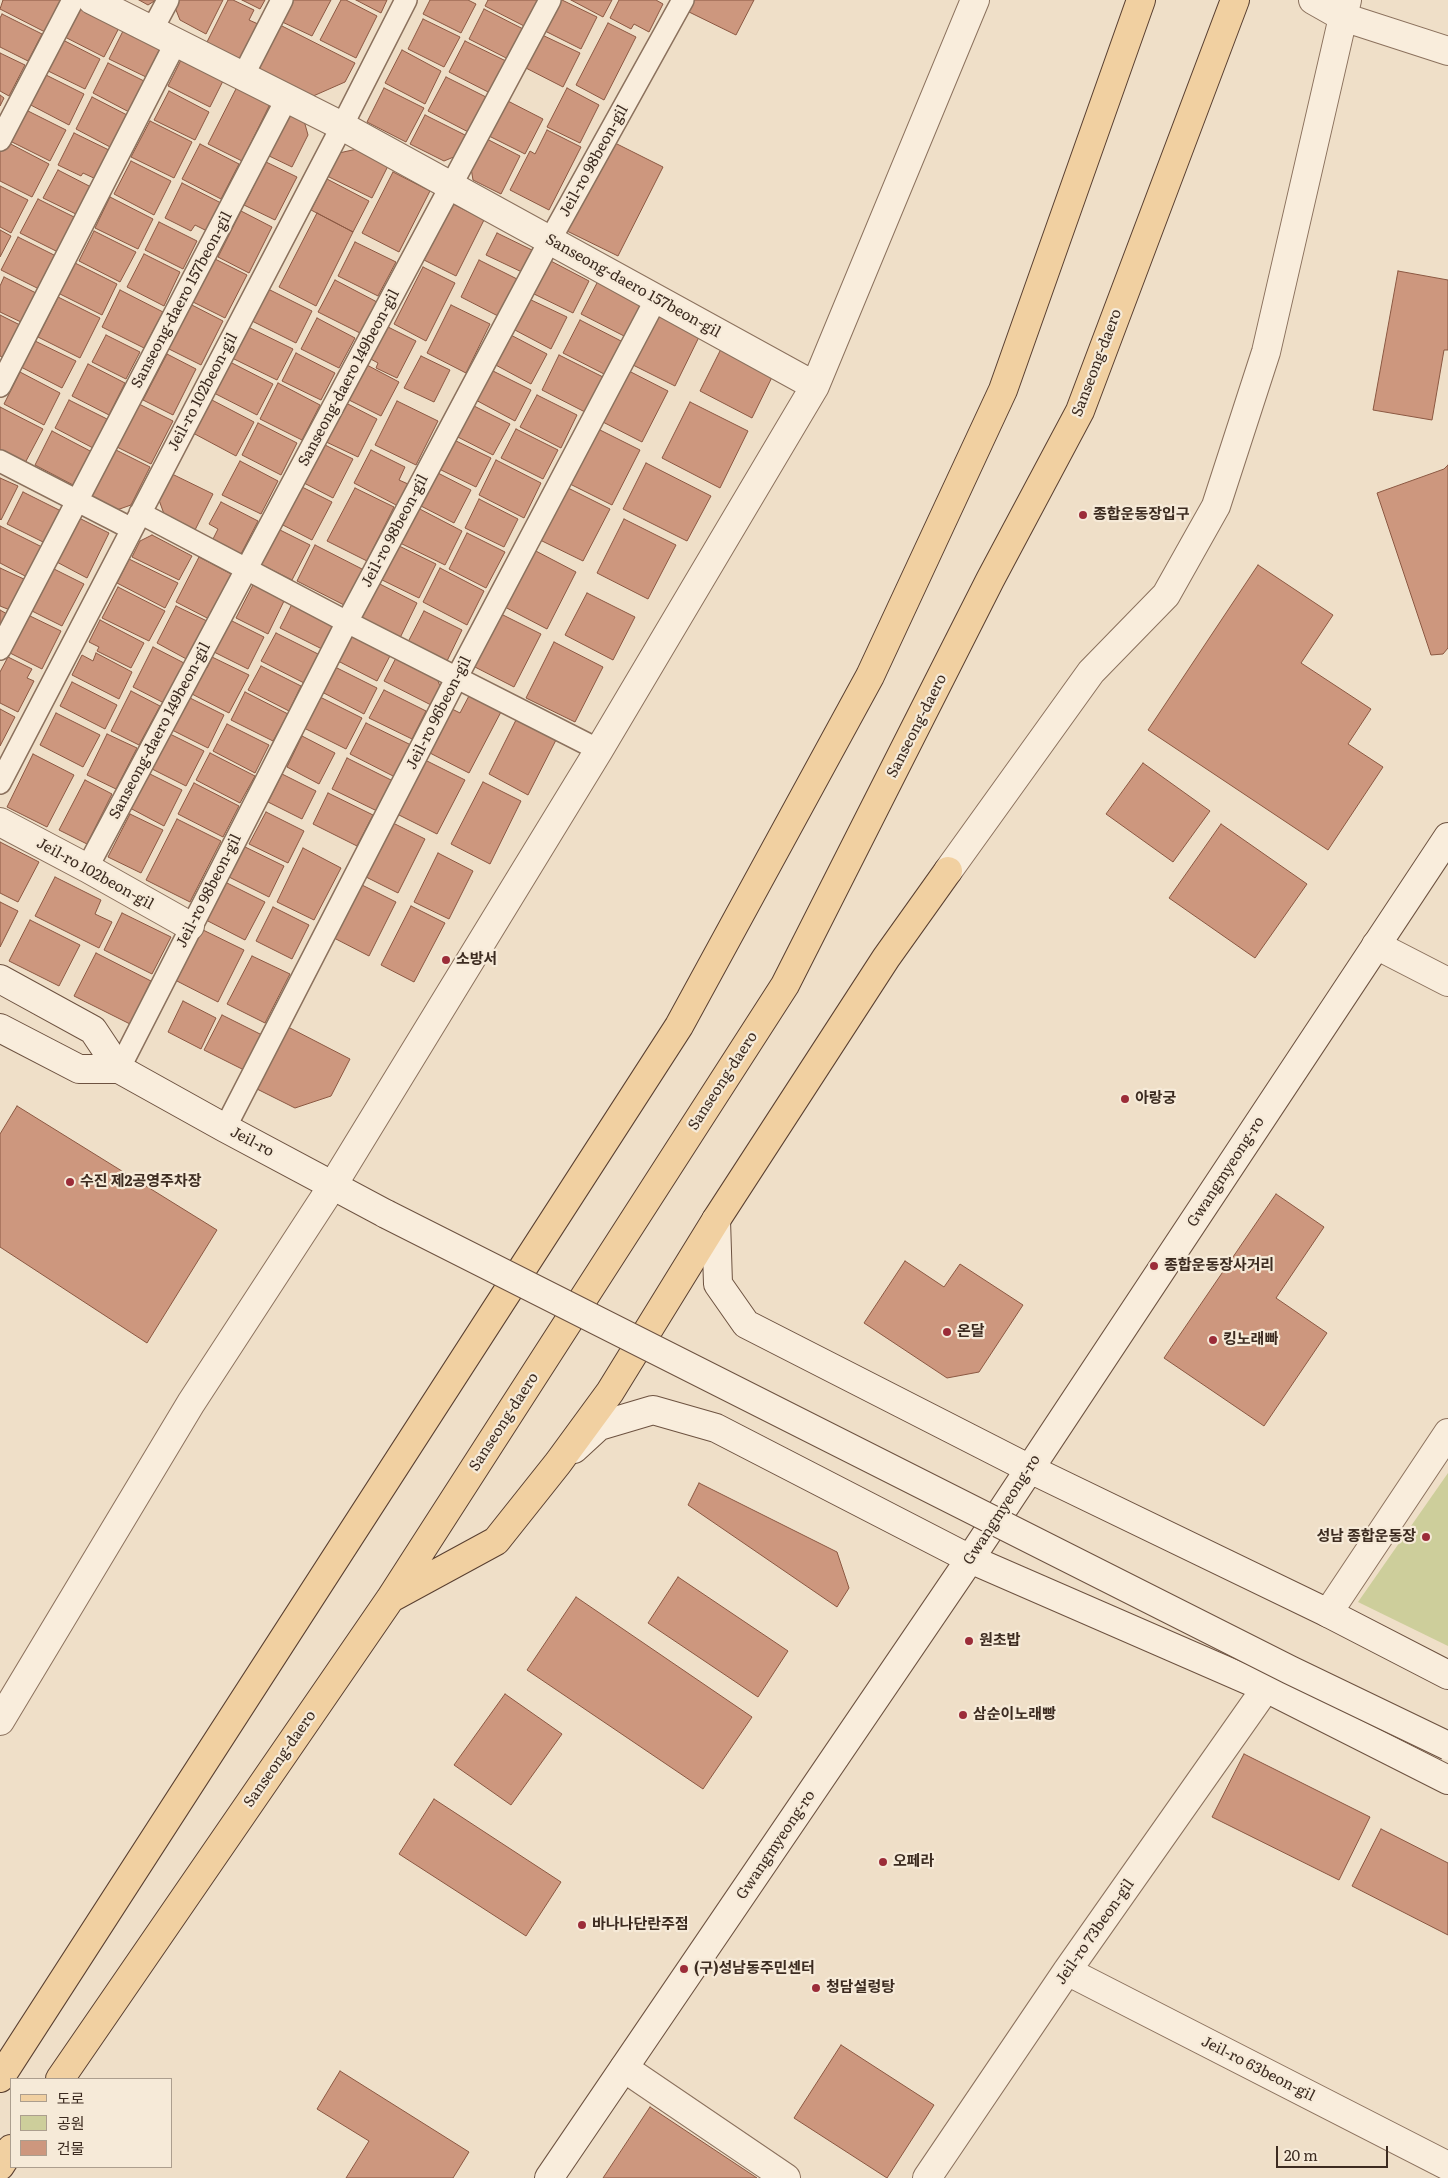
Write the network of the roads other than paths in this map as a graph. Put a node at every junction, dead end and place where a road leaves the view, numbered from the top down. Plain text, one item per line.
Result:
1 (73, 0) edge
2 (92, 0) edge
3 (168, 0) edge
4 (282, 0) edge
5 (406, 0) edge
6 (550, 0) edge
7 (683, 0) edge
8 (976, 0) edge
9 (1141, 0) edge
10 (1235, 0) edge
11 (1313, 0) edge
12 (1345, 9) edge
13 (152, 30) junction
14 (176, 42) junction
15 (1448, 51) edge
16 (243, 76) junction
17 (287, 98) junction
18 (342, 126) junction
19 (0, 140) edge
20 (452, 187) junction
21 (550, 240) junction
22 (656, 299) junction
23 (0, 386) edge
24 (815, 386) junction
25 (0, 461) edge
26 (77, 501) junction
27 (136, 521) junction
28 (246, 568) junction
29 (347, 622) junction
30 (0, 649) edge
31 (457, 677) junction
32 (599, 750) junction
33 (0, 783) edge
34 (0, 822) edge
35 (1446, 845) edge
36 (88, 868) junction
37 (948, 871) joint
38 (190, 926) junction
39 (1376, 945) junction
40 (0, 979) edge
41 (1448, 982) edge
42 (0, 1028) edge
43 (119, 1069) junction
44 (226, 1128) junction
45 (333, 1185) junction
46 (716, 1220) junction
47 (1448, 1433) edge
48 (558, 1464) junction
49 (1030, 1469) junction
50 (970, 1559) junction
51 (390, 1599) junction
52 (1328, 1613) junction
53 (1448, 1676) edge
54 (1266, 1688) junction
55 (0, 1721) edge
56 (1448, 1746) edge
57 (1448, 1780) edge
58 (1067, 1971) junction
59 (624, 2068) junction
60 (0, 2078) edge
61 (61, 2078) edge
62 (10, 2151) edge
63 (0, 2166) edge
64 (1448, 2166) edge
65 (550, 2178) edge
66 (786, 2178) edge
67 (927, 2178) edge

1 - 19 lane
2 - 13 street, Sanseong-daero 157beon-gil
3 - 13 lane
4 - 16 lane
5 - 18 lane, Jeil-ro 102beon-gil
6 - 20 lane
7 - 21 lane, Jeil-ro 98beon-gil
8 - 24 street
9 - 60 main road
10 - 51 main road, Sanseong-daero
11 - 12 street
12 - 15 street
12 - 37 street
13 - 14 street, Sanseong-daero 157beon-gil
14 - 16 street, Sanseong-daero 157beon-gil
14 - 23 lane
16 - 17 street, Sanseong-daero 157beon-gil
17 - 18 street, Sanseong-daero 157beon-gil
17 - 26 lane, Sanseong-daero 157beon-gil
18 - 20 street, Sanseong-daero 157beon-gil
18 - 27 lane, Jeil-ro 102beon-gil
20 - 21 street, Sanseong-daero 157beon-gil
20 - 28 lane, Sanseong-daero 149beon-gil
21 - 22 street, Sanseong-daero 157beon-gil
21 - 29 lane, Jeil-ro 98beon-gil
22 - 24 street, Sanseong-daero 157beon-gil
22 - 31 lane, Jeil-ro 96beon-gil
24 - 32 street
25 - 26 lane
26 - 27 lane
26 - 30 lane
27 - 28 lane
27 - 33 lane, Jeil-ro 102beon-gil
28 - 29 lane
28 - 36 lane, Sanseong-daero 149beon-gil
29 - 31 lane
29 - 38 lane, Jeil-ro 98beon-gil
31 - 32 lane
31 - 44 lane, Jeil-ro 96beon-gil
32 - 45 street
34 - 36 street, Jeil-ro 102beon-gil
35 - 39 street, Gwangmyeong-ro
36 - 38 street, Jeil-ro 102beon-gil
37 - 46 main road
38 - 43 lane, Jeil-ro 98beon-gil
39 - 41 street
39 - 49 street, Gwangmyeong-ro
40 - 43 street, Jeil-ro
42 - 43 street, Jeil-ro
43 - 44 street, Jeil-ro
44 - 45 street, Jeil-ro
45 - 55 street
45 - 56 street, Jeil-ro, bridge
46 - 48 main road
46 - 49 street
47 - 52 street
48 - 50 street
48 - 51 main road
49 - 50 street, Gwangmyeong-ro
49 - 52 street
50 - 54 street
50 - 59 street, Gwangmyeong-ro
51 - 61 main road, Sanseong-daero
52 - 53 street
54 - 57 street
54 - 58 street, Jeil-ro 73beon-gil
58 - 64 street, Jeil-ro 63beon-gil
58 - 67 street, Jeil-ro 73beon-gil
59 - 65 street, Gwangmyeong-ro
59 - 66 street
62 - 63 main road

